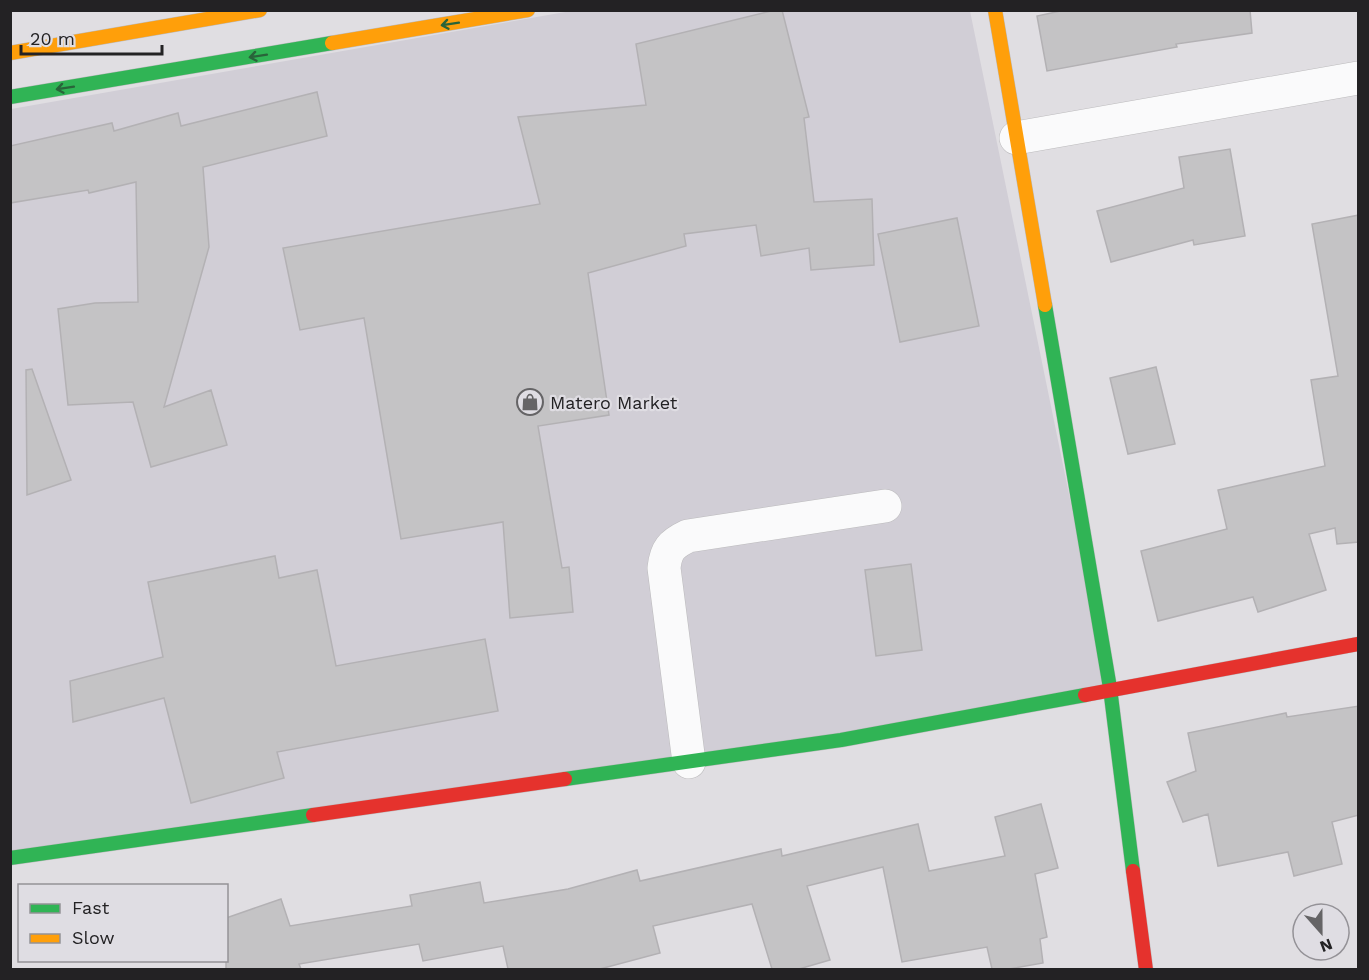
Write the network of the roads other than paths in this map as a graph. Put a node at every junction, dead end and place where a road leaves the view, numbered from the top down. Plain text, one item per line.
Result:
1 (260, 10) edge
2 (528, 10) edge
3 (995, 10) edge
4 (10, 53) edge
5 (1359, 78) edge
6 (10, 97) edge
7 (1016, 138) junction
8 (885, 506) dead end
9 (1359, 644) edge
10 (1110, 688) junction
11 (688, 762) junction
12 (10, 858) edge
13 (1146, 969) edge

1 - 4 street
2 -> 6 street
3 - 7 street
5 - 7 street
7 - 10 street
8 - 11 street
9 - 10 street
10 - 11 street
10 - 13 street
11 - 12 street

